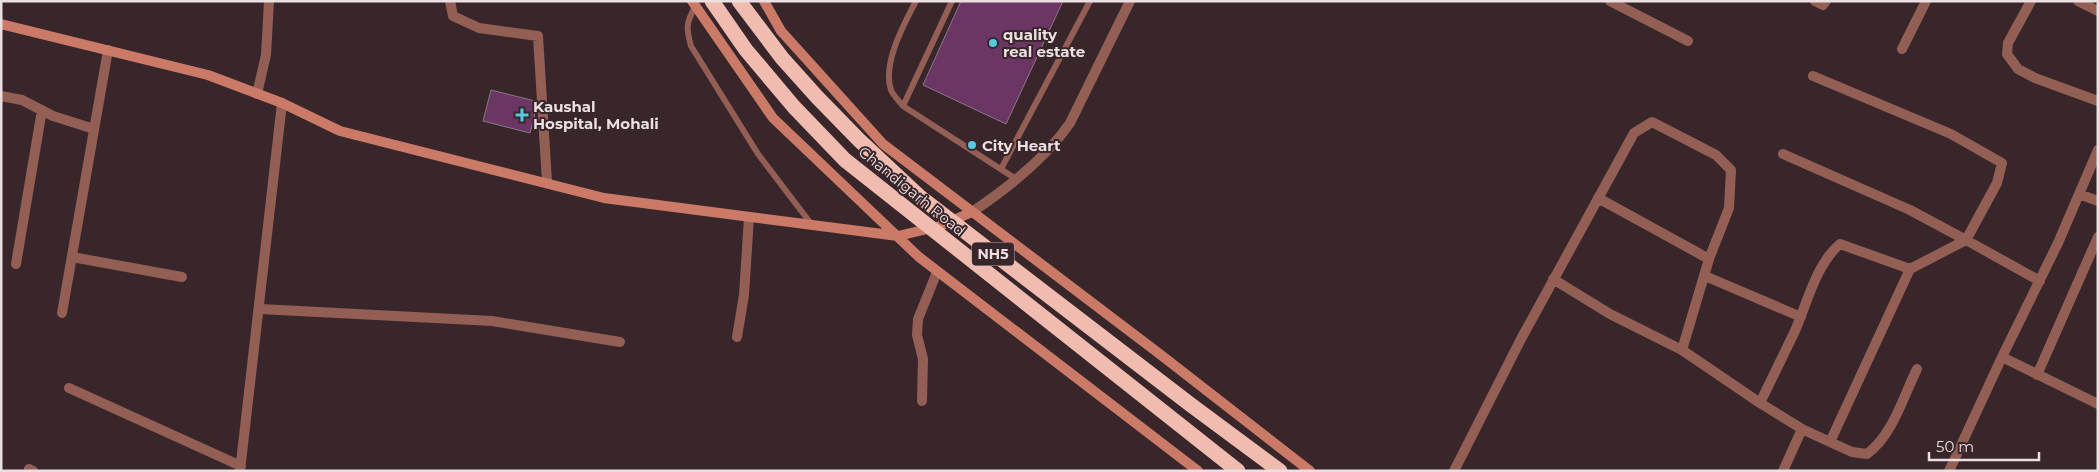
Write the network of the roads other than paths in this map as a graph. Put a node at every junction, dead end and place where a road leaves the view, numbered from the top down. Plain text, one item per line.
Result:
1 (269, 1) edge
2 (450, 1) edge
3 (712, 1) edge
4 (739, 1) edge
5 (916, 1) edge
6 (952, 1) edge
7 (1090, 1) edge
8 (1130, 1) edge
9 (1610, 1) edge
10 (1814, 1) edge
11 (1826, 1) edge
12 (1926, 1) edge
13 (2030, 1) edge
14 (2078, 1) edge
15 (694, 4) edge
16 (768, 4) edge
17 (2098, 11) edge
18 (1, 24) edge
19 (1688, 41) dead end
20 (1902, 49) dead end
21 (108, 50) junction
22 (1814, 76) dead end
23 (257, 94) junction
24 (1, 96) edge
25 (2098, 101) edge
26 (282, 103) junction
27 (903, 106) junction
28 (42, 110) junction
29 (94, 129) junction
30 (2098, 150) edge
31 (1783, 154) dead end
32 (1001, 169) junction
33 (1016, 179) junction
34 (547, 182) junction
35 (2079, 194) junction
36 (1598, 198) junction
37 (2098, 201) edge
38 (972, 212) junction
39 (749, 217) junction
40 (812, 225) junction
41 (898, 236) junction
42 (2098, 237) edge
43 (1966, 240) junction
44 (72, 257) junction
45 (1709, 259) junction
46 (16, 264) dead end
47 (1910, 269) junction
48 (937, 272) junction
49 (1705, 276) junction
50 (182, 277) dead end
51 (1553, 278) junction
52 (2040, 281) junction
53 (260, 309) junction
54 (62, 313) dead end
55 (1801, 317) junction
56 (737, 337) dead end
57 (620, 342) dead end
58 (1682, 350) junction
59 (2002, 357) junction
60 (1917, 369) dead end
61 (2036, 375) junction
62 (69, 388) dead end
63 (922, 400) dead end
64 (1760, 403) junction
65 (2098, 404) edge
66 (1802, 429) junction
67 (1830, 442) junction
68 (241, 469) edge
69 (1198, 471) edge
70 (1238, 471) edge
71 (1280, 471) edge
72 (1310, 471) edge
73 (1454, 471) edge
74 (1783, 471) edge
75 (1950, 471) edge

1 - 23 street
2 - 34 street
3 - 70 highway, Chandigarh Road / NH5, bridge
4 - 71 highway, NH5, bridge
5 - 27 lane
6 - 27 lane
7 - 32 lane
8 - 33 street
9 - 19 street
10 - 11 street
12 - 20 street
13 - 25 street
14 - 17 street
15 - 40 lane
15 - 41 main road
16 - 38 main road
18 - 21 main road
21 - 23 main road
21 - 29 street
22 - 43 street
23 - 26 main road
24 - 28 street
26 - 34 main road
26 - 53 street
27 - 32 lane
28 - 29 street
28 - 46 street
29 - 44 street
30 - 35 street
31 - 43 street
32 - 33 lane
33 - 38 street
34 - 39 main road
35 - 37 street
35 - 52 street
36 - 45 street
36 - 45 street
36 - 51 street
38 - 41 main road
38 - 72 main road
39 - 40 main road
39 - 56 street
40 - 41 main road
41 - 48 main road
42 - 61 street
43 - 47 street
43 - 52 street
44 - 50 street
44 - 54 street
45 - 49 street
47 - 55 street
47 - 67 street
48 - 63 street
48 - 69 main road
49 - 55 street
49 - 58 street
51 - 58 street
51 - 73 street
52 - 59 street
53 - 57 street
53 - 68 street
55 - 64 street
58 - 64 street
59 - 61 street
59 - 75 street
60 - 67 street
61 - 65 street
62 - 68 street
64 - 66 street
66 - 67 street
66 - 74 street

